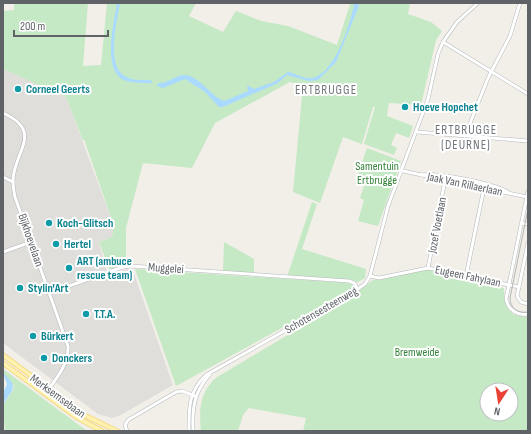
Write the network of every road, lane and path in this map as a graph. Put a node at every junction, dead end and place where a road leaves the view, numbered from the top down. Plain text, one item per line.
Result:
1 (478, 3) edge
2 (520, 3) edge
3 (443, 42) junction
4 (492, 72) junction
5 (528, 94) edge
6 (3, 113) edge
7 (417, 132) junction
8 (465, 136) junction
9 (528, 141) edge
10 (403, 171) junction
11 (418, 175) junction
12 (446, 176) junction
13 (3, 177) edge
14 (445, 181) junction
15 (13, 182) junction
16 (485, 184) junction
17 (484, 189) junction
18 (528, 191) edge
19 (511, 194) junction
20 (527, 196) junction
21 (521, 223) junction
22 (528, 224) edge
23 (31, 242) junction
24 (528, 243) edge
25 (3, 252) edge
26 (428, 268) junction
27 (370, 276) junction
28 (466, 276) junction
29 (508, 285) junction
30 (519, 287) junction
31 (358, 289) junction
32 (49, 293) junction
33 (528, 304) edge
34 (528, 314) edge
35 (3, 355) edge
36 (3, 363) edge
37 (212, 372) junction
38 (48, 389) junction
39 (45, 394) junction
40 (191, 395) junction
41 (195, 396) junction
42 (97, 430) edge
43 (102, 431) edge
44 (117, 431) edge
45 (127, 431) edge
46 (189, 431) edge
47 (193, 431) edge

1 - 3 street, Schotensesteenweg
2 - 4 street
3 - 4 street
3 - 7 street, Schotensesteenweg
4 - 5 street
4 - 8 street
6 - 15 street, Bijkhoevelaan
7 - 8 street
7 - 10 street, Schotensesteenweg
8 - 9 street
10 - 11 street, Jaak Van Rillaerlaan
10 - 27 street, Schotensesteenweg
11 - 12 street, Jaak Van Rillaerlaan
11 - 14 street, Jaak Van Rillaerlaan
12 - 14 street, Jozef Voetlaan
12 - 16 street, Jaak Van Rillaerlaan
13 - 15 street
14 - 17 street, Jaak Van Rillaerlaan
14 - 26 street, Jozef Voetlaan
15 - 23 street, Bijkhoevelaan
16 - 17 street
16 - 19 street, Jaak Van Rillaerlaan
17 - 19 street, Jaak Van Rillaerlaan
17 - 28 street
18 - 20 street
19 - 20 street, Jaak Van Rillaerlaan
20 - 21 street
21 - 22 street
21 - 29 street
23 - 25 street
23 - 32 street, Bijkhoevelaan
24 - 30 street
26 - 27 street, Eugeen Fahylaan
26 - 28 street, Eugeen Fahylaan
27 - 31 street, Schotensesteenweg
28 - 29 street, Eugeen Fahylaan
29 - 30 street, Eugeen Fahylaan
29 - 34 street
30 - 33 street
31 - 32 street, Muggelei
31 - 37 street, Schotensesteenweg
32 - 38 street, Bijkhoevelaan
35 - 38 main road, Merksemsebaan
36 - 39 main road, Merksemsebaan
37 - 40 street
37 - 41 street
38 - 39 street, Bijkhoevelaan
38 - 44 main road, Merksemsebaan
39 - 42 main road, Merksemsebaan
40 - 41 street
40 - 45 street
40 - 46 street
41 - 47 street
42 - 43 main road, Merksemsebaan

